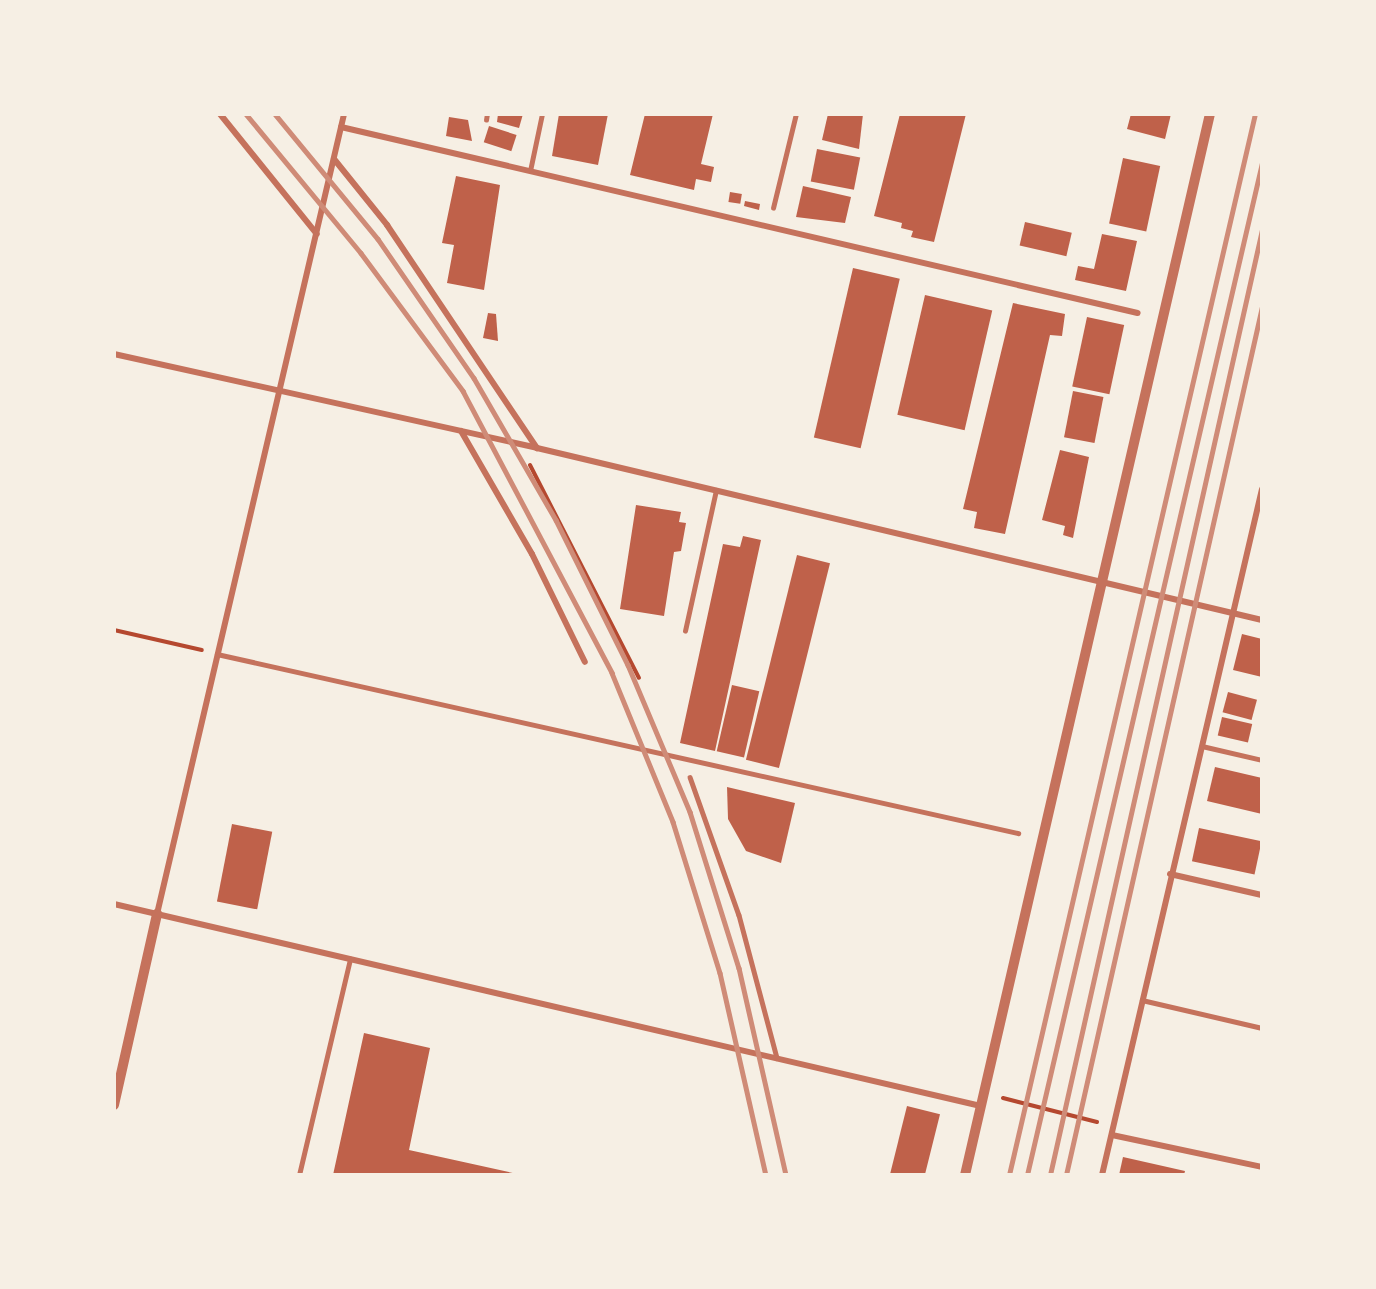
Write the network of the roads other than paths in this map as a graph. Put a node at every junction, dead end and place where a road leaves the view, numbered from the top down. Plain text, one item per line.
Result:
1 (220, 114) edge
2 (344, 114) edge
3 (543, 114) edge
4 (796, 114) edge
5 (1210, 114) edge
6 (341, 127) junction
7 (334, 159) junction
8 (530, 171) junction
9 (773, 208) dead end
10 (317, 234) junction
11 (1138, 313) dead end
12 (114, 354) edge
13 (279, 392) junction
14 (461, 431) junction
15 (537, 448) junction
16 (1262, 489) edge
17 (716, 490) junction
18 (1104, 583) junction
19 (1233, 613) junction
20 (1262, 620) edge
21 (685, 632) dead end
22 (217, 654) junction
23 (585, 662) dead end
24 (1202, 746) junction
25 (1262, 760) edge
26 (690, 777) dead end
27 (1018, 833) dead end
28 (1170, 874) junction
29 (1262, 895) edge
30 (114, 904) edge
31 (157, 914) junction
32 (350, 959) junction
33 (1142, 1000) junction
34 (1262, 1028) edge
35 (777, 1058) junction
36 (114, 1105) edge
37 (981, 1106) junction
38 (1112, 1135) junction
39 (1262, 1167) edge
40 (299, 1175) edge
41 (965, 1175) edge
42 (1102, 1175) edge

1 - 10 street
2 - 6 street
3 - 8 lane
4 - 9 lane
5 - 18 street
6 - 7 street
6 - 8 street
7 - 10 street
7 - 15 street
8 - 11 street
10 - 13 street
12 - 13 street
13 - 14 street
13 - 22 street
14 - 15 street
14 - 23 street
15 - 17 street
16 - 19 street
17 - 18 street
17 - 21 lane
18 - 19 street
18 - 37 street
19 - 20 street
19 - 24 street
22 - 27 lane
22 - 31 street
24 - 25 lane
24 - 28 street
26 - 35 lane
28 - 29 street
28 - 33 street
30 - 31 street
31 - 32 street
31 - 36 street
32 - 35 street
32 - 40 lane
33 - 34 lane
33 - 38 street
35 - 37 street
37 - 41 street
38 - 39 street
38 - 42 street

